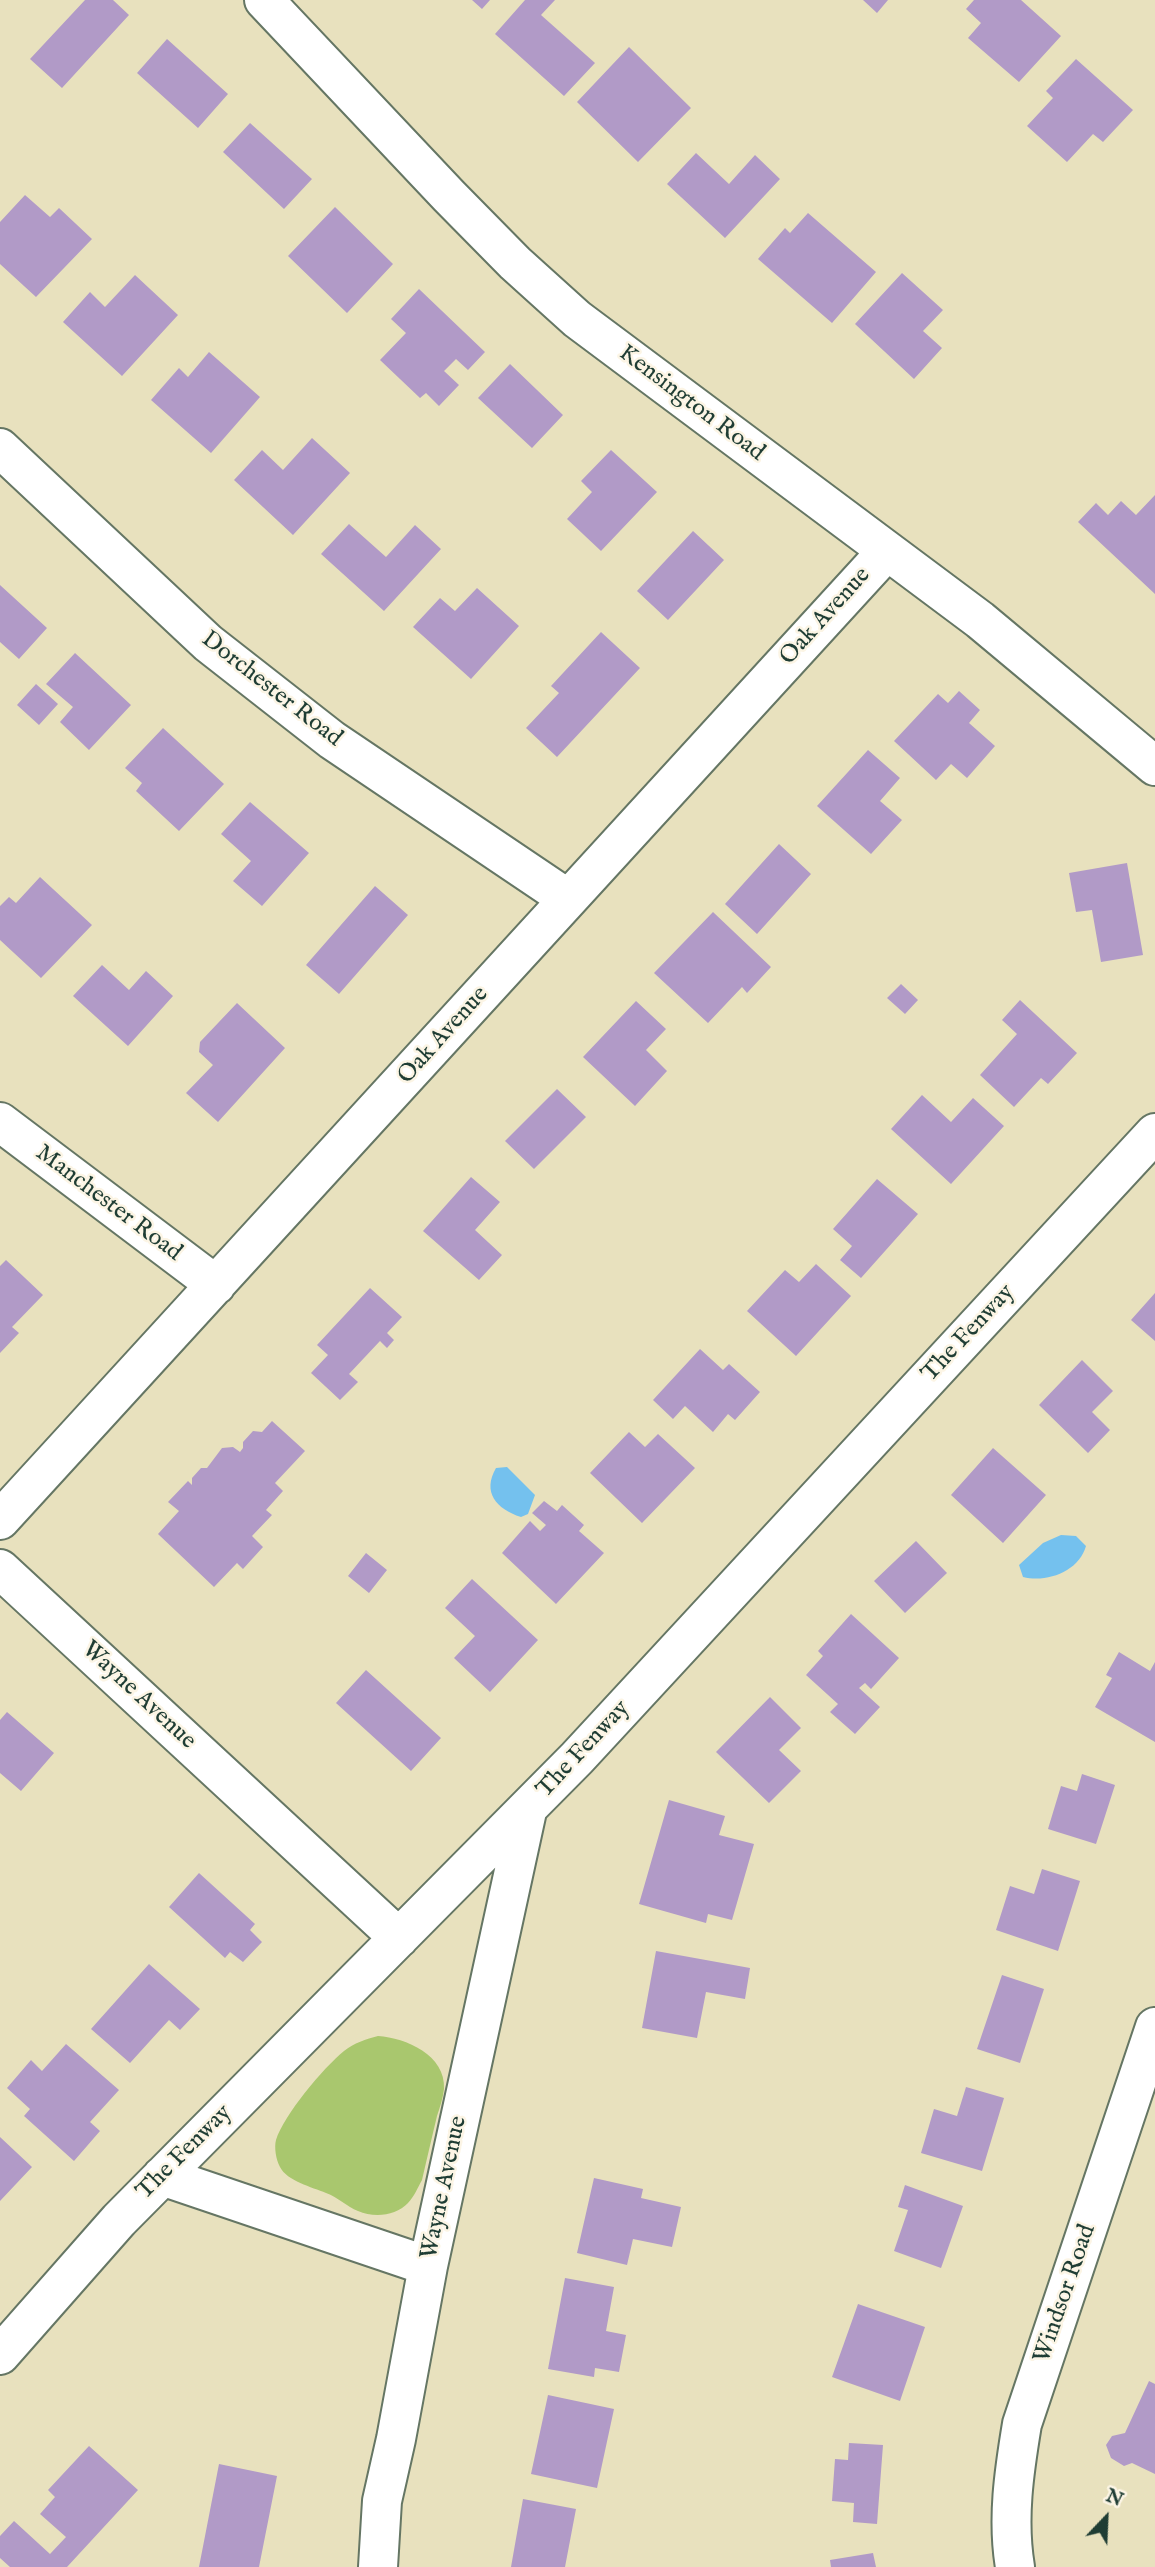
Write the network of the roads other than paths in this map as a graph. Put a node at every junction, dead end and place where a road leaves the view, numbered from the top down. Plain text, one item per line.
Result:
1 (264, 0) edge
2 (0, 448) edge
3 (887, 551) junction
4 (1155, 766) edge
5 (568, 899) junction
6 (0, 1122) edge
7 (1155, 1133) edge
8 (216, 1285) junction
9 (0, 1520) edge
10 (0, 1569) edge
11 (527, 1811) junction
12 (399, 1938) junction
13 (1155, 2027) edge
14 (162, 2176) junction
15 (428, 2266) junction
16 (0, 2355) edge
17 (378, 2567) edge
18 (1015, 2567) edge

1 - 3 street, Kensington Road
2 - 5 street, Dorchester Road
3 - 4 street, Kensington Road
3 - 5 street, Oak Avenue
5 - 8 street, Oak Avenue
6 - 8 street, Manchester Road
7 - 11 street, The Fenway
8 - 9 street, Oak Avenue
10 - 12 street, Wayne Avenue
11 - 12 street, The Fenway
11 - 15 street, Wayne Avenue
12 - 14 street, The Fenway
13 - 18 street, Windsor Road
14 - 15 street
14 - 16 street, The Fenway
15 - 17 street, Wayne Avenue

